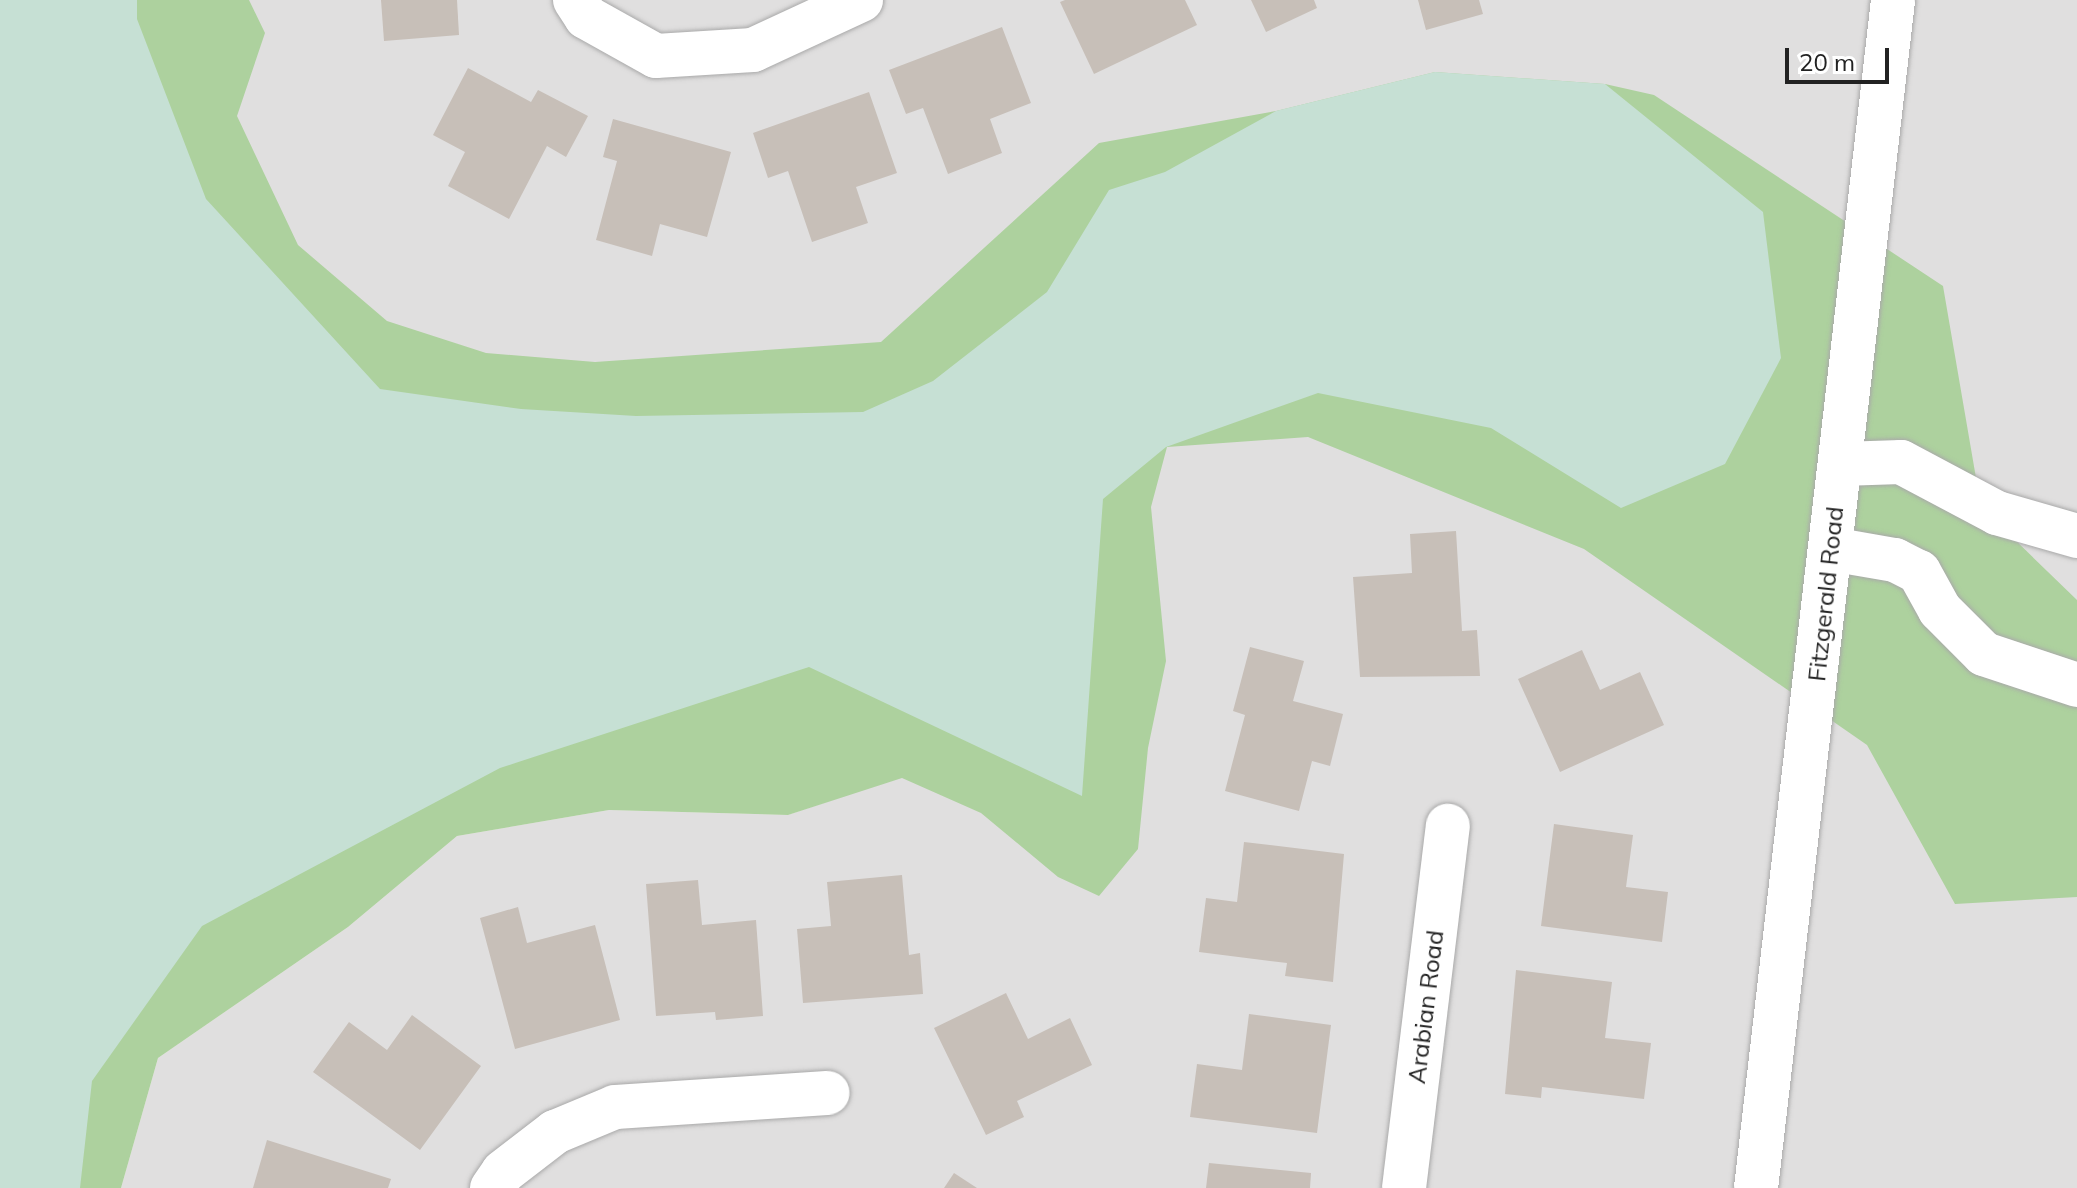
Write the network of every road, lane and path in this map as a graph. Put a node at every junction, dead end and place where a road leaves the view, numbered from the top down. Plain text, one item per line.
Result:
1 (575, 0) edge
2 (861, 0) edge
3 (1893, 0) edge
4 (1841, 464) junction
5 (2077, 536) edge
6 (1831, 549) junction
7 (2077, 685) edge
8 (1448, 826) dead end
9 (828, 1093) dead end
10 (492, 1188) edge
11 (1404, 1188) edge
12 (1756, 1188) edge

1 - 2 street
3 - 4 street, Fitzgerald Road
4 - 5 street
4 - 6 street, Fitzgerald Road
6 - 7 street
6 - 12 street, Fitzgerald Road
8 - 11 street, Arabian Road
9 - 10 street

